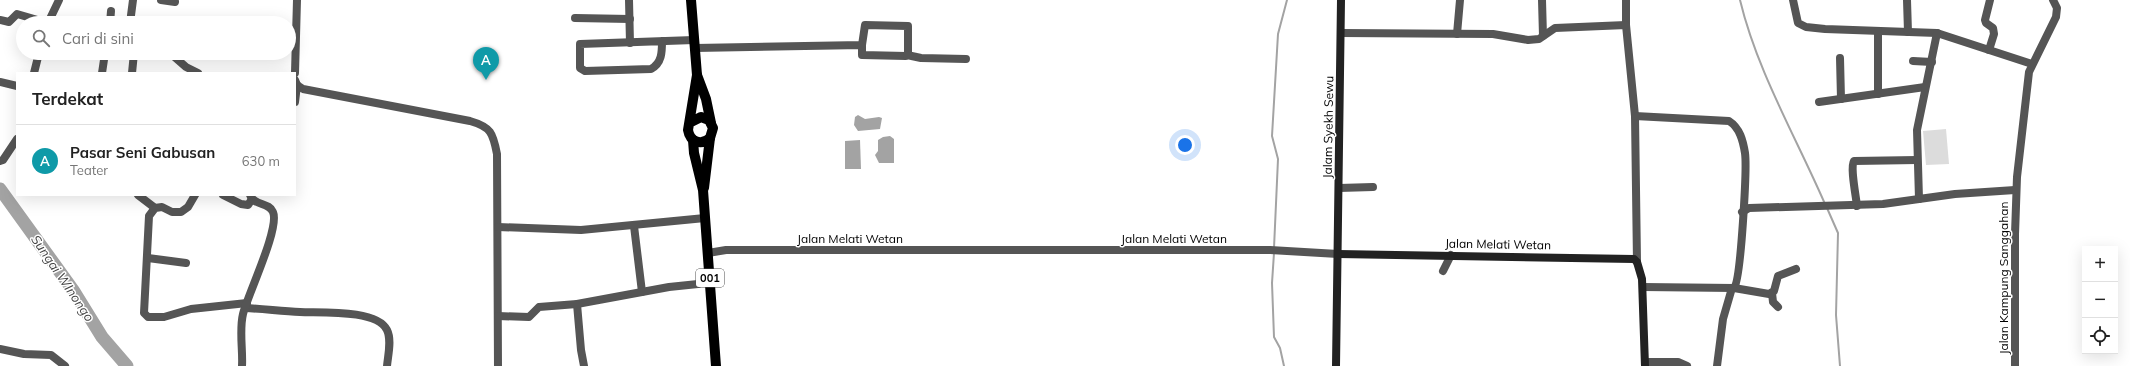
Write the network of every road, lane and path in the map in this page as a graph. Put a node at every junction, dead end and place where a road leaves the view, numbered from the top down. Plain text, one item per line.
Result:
1 (59, 0) edge
2 (132, 0) edge
3 (161, 0) edge
4 (297, 0) edge
5 (629, 0) edge
6 (692, 0) edge
7 (1341, 0) edge
8 (1460, 0) edge
9 (1542, 0) edge
10 (1626, 0) edge
11 (1793, 0) edge
12 (1907, 0) edge
13 (1990, 0) edge
14 (2053, 0) edge
15 (175, 2) dead end
16 (111, 12) dead end
17 (24, 16) edge
18 (51, 16) edge
19 (111, 16) edge
20 (131, 16) edge
21 (575, 18) dead end
22 (630, 18) junction
23 (0, 20) edge
24 (296, 24) edge
25 (1626, 25) junction
26 (1878, 31) junction
27 (1908, 32) junction
28 (1341, 33) junction
29 (1937, 33) junction
30 (1457, 34) junction
31 (1543, 36) junction
32 (662, 42) junction
33 (630, 43) junction
34 (695, 44) junction
35 (862, 45) junction
36 (1989, 50) junction
37 (907, 55) junction
38 (1840, 58) dead end
39 (966, 59) dead end
40 (37, 60) edge
41 (105, 60) edge
42 (133, 60) edge
43 (178, 60) edge
44 (295, 60) edge
45 (1913, 61) dead end
46 (1932, 62) junction
47 (2032, 64) junction
48 (34, 72) edge
49 (102, 72) edge
50 (132, 72) edge
51 (196, 72) edge
52 (294, 72) edge
53 (697, 75) junction
54 (0, 82) edge
55 (296, 82) edge
56 (16, 86) edge
57 (1925, 87) junction
58 (1878, 94) junction
59 (1841, 99) junction
60 (1819, 102) dead end
61 (1636, 116) junction
62 (691, 122) junction
63 (711, 123) junction
64 (710, 138) junction
65 (16, 140) edge
66 (694, 140) junction
67 (1917, 160) junction
68 (0, 161) edge
69 (1373, 187) dead end
70 (1339, 188) junction
71 (704, 190) junction
72 (2015, 190) junction
73 (139, 196) edge
74 (194, 196) edge
75 (225, 196) edge
76 (251, 197) edge
77 (1919, 199) junction
78 (1857, 206) junction
79 (156, 208) junction
80 (1742, 212) junction
81 (706, 218) junction
82 (634, 226) junction
83 (498, 227) junction
84 (708, 253) junction
85 (1338, 254) junction
86 (1451, 255) junction
87 (148, 258) junction
88 (1637, 262) junction
89 (186, 263) dead end
90 (1796, 268) dead end
91 (1444, 272) dead end
92 (710, 279) junction
93 (1642, 287) junction
94 (1733, 288) junction
95 (642, 292) junction
96 (1772, 293) junction
97 (577, 304) junction
98 (246, 306) junction
99 (1778, 307) dead end
100 (498, 316) junction
101 (0, 349) edge
102 (1645, 364) edge
103 (65, 366) edge
104 (242, 366) edge
105 (387, 366) edge
106 (498, 366) edge
107 (584, 366) edge
108 (716, 366) edge
109 (1336, 366) edge
110 (1687, 366) edge
111 (1717, 366) edge
112 (2016, 366) edge

1 - 18 street
2 - 20 street
3 - 15 street
4 - 24 street
5 - 22 street
6 - 34 main road, 001
7 - 28 street, Jalam Syekh Sewu
8 - 30 street
9 - 31 street
10 - 25 street
11 - 26 street
12 - 27 street
13 - 36 street
14 - 47 street, Jalan Kampung Sanggahan
16 - 19 street
17 - 23 street
21 - 22 street
22 - 33 street
25 - 31 street
25 - 61 street
26 - 27 street
26 - 58 street
27 - 29 street
28 - 30 street
28 - 70 street, Jalam Syekh Sewu
29 - 36 street
29 - 46 street
30 - 31 street
32 - 33 street
32 - 33 street
32 - 34 street
34 - 35 street
34 - 53 main road, 001
35 - 37 street
35 - 37 street
36 - 47 street
37 - 39 street
38 - 59 street
40 - 48 street
41 - 49 street
42 - 50 street
43 - 51 street
44 - 52 street
45 - 46 street
46 - 57 street
47 - 72 street, Jalan Kampung Sanggahan
53 - 62 main road, 001
53 - 63 main road, 001
54 - 56 street
55 - 83 street
57 - 58 street
57 - 67 street
58 - 59 street
59 - 60 street
61 - 80 street
61 - 88 street
62 - 63 main road
62 - 66 main road, 001
63 - 64 main road, 001
64 - 66 main road
64 - 71 main road, 001
65 - 68 street
66 - 71 main road, 001
67 - 77 street
67 - 78 street
69 - 70 street
70 - 85 street, Jalam Syekh Sewu
71 - 81 main road, 001
72 - 77 street
72 - 112 street, Jalan Kampung Sanggahan
73 - 79 street
74 - 79 street
75 - 76 street
76 - 98 street
77 - 78 street
78 - 80 street
79 - 87 street
80 - 94 street
81 - 82 street
81 - 84 main road, 001
82 - 83 street
82 - 95 street
83 - 100 street
84 - 85 street, Jalan Melati Wetan
84 - 92 main road, 001
85 - 86 street, Jalan Melati Wetan
85 - 109 street, Jalam Syekh Sewu
86 - 88 street, Jalan Melati Wetan
86 - 91 street
87 - 89 street
87 - 98 street
88 - 93 street
90 - 96 street
92 - 95 street
92 - 108 main road, 001
93 - 94 street
93 - 102 street
94 - 96 street
94 - 111 street
95 - 97 street
96 - 99 street
97 - 100 street
97 - 107 street
98 - 104 street
98 - 105 street
100 - 106 street
101 - 103 street
102 - 110 street

